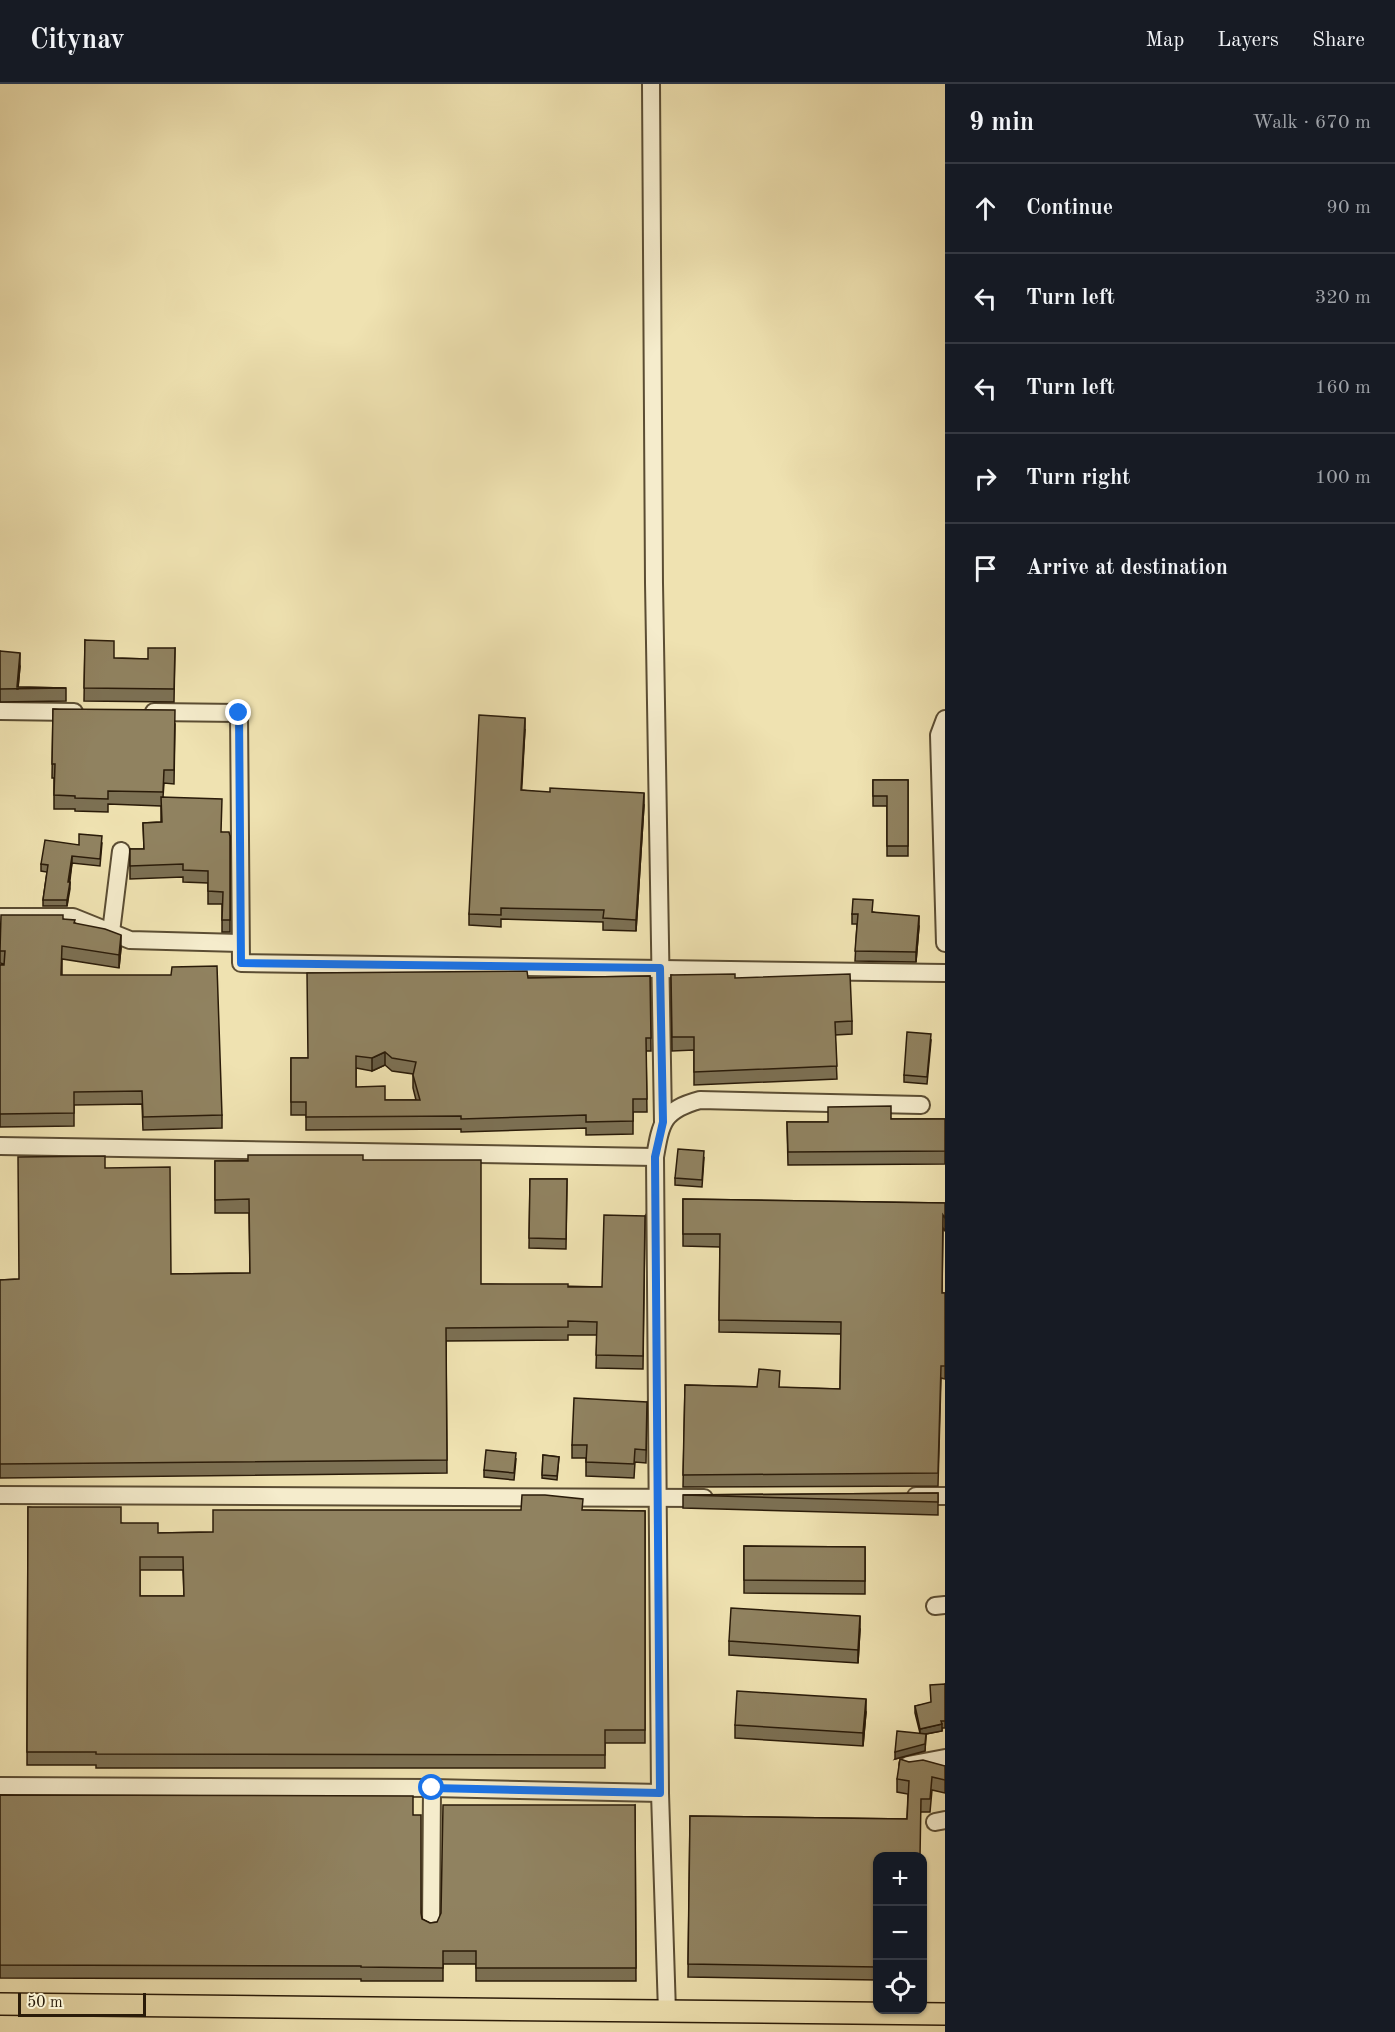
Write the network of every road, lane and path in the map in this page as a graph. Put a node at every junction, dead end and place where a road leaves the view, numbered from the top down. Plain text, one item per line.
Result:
1 (651, 84) edge
2 (0, 711) edge
3 (96, 712) edge
4 (144, 712) edge
5 (945, 719) edge
6 (121, 851) dead end
7 (0, 917) edge
8 (111, 932) junction
9 (240, 943) junction
10 (945, 943) edge
11 (660, 968) junction
12 (945, 973) edge
13 (921, 1105) dead end
14 (663, 1122) junction
15 (0, 1146) edge
16 (655, 1157) junction
17 (0, 1495) edge
18 (945, 1496) edge
19 (718, 1497) edge
20 (897, 1497) edge
21 (658, 1498) junction
22 (945, 1758) edge
23 (908, 1765) edge
24 (0, 1786) edge
25 (432, 1788) junction
26 (660, 1793) junction
27 (431, 1926) edge
28 (0, 2004) edge
29 (667, 2012) junction
30 (945, 2013) edge

1 - 11 street
2 - 3 street
4 - 9 street
5 - 10 street
6 - 8 street
7 - 8 street
8 - 9 street
9 - 11 street
11 - 12 street
11 - 14 street
13 - 14 street
14 - 16 street
15 - 16 street
16 - 21 street
17 - 21 street
18 - 20 street
19 - 21 street
21 - 26 street
22 - 23 street
24 - 25 street
25 - 26 street
25 - 27 street
26 - 29 street
28 - 29 main road
29 - 30 main road

